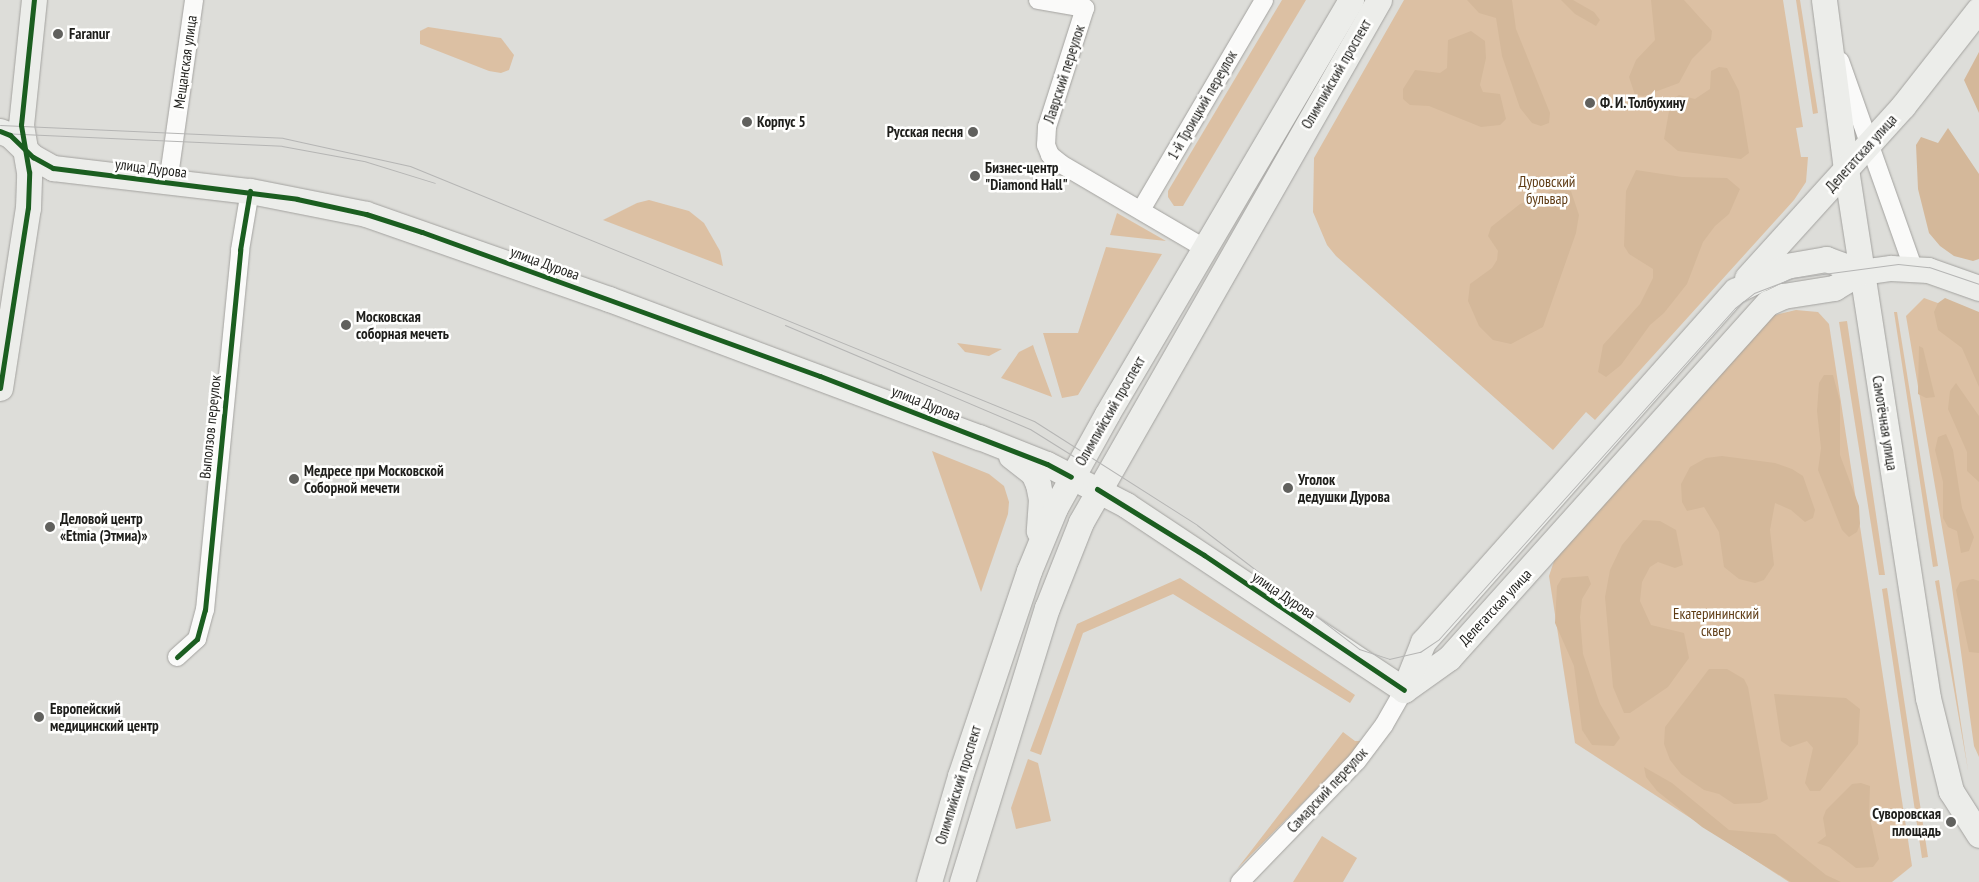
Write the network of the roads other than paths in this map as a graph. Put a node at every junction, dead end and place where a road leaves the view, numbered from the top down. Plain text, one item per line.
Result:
1 (34, 0) edge
2 (194, 0) edge
3 (1038, 0) edge
4 (1264, 0) edge
5 (1351, 0) edge
6 (1378, 0) edge
7 (1824, 0) edge
8 (1979, 9) edge
9 (1828, 27) junction
10 (11, 121) edge
11 (1868, 144) junction
12 (24, 147) junction
13 (1846, 169) junction
14 (168, 183) junction
15 (250, 191) junction
16 (1141, 210) junction
17 (1206, 249) junction
18 (1913, 268) junction
19 (1862, 272) junction
20 (1979, 288) edge
21 (1735, 291) junction
22 (0, 388) edge
23 (979, 437) junction
24 (1076, 469) junction
25 (1097, 490) junction
26 (1035, 557) junction
27 (177, 657) dead end
28 (1404, 690) junction
29 (1979, 836) edge
30 (929, 882) edge
31 (962, 882) edge
32 (1240, 882) edge

1 - 10 main road
2 - 14 street, Мещанская улица
3 - 16 street, Лаврский переулок
4 - 16 street, 1-й Троицкий переулок
5 - 17 main road, Олимпийский проспект
6 - 25 main road, Олимпийский проспект
7 - 9 main road, Самотёчная улица
8 - 11 main road, Делегатская улица
9 - 11 street
9 - 13 main road, Самотёчная улица
10 - 12 main road
11 - 13 main road, Делегатская улица
11 - 18 street
12 - 14 main road, улица Дурова
12 - 22 main road
13 - 19 main road, Самотёчная улица
13 - 21 main road, Делегатская улица
14 - 15 main road, улица Дурова
15 - 23 main road, улица Дурова
15 - 27 street, Выползов переулок
16 - 17 street, Лаврский переулок
17 - 24 main road, Олимпийский проспект
18 - 19 main road
18 - 20 main road
19 - 21 main road, Делегатская улица
19 - 28 main road, Делегатская улица
19 - 29 main road, Самотёчная улица
21 - 28 main road, Делегатская улица
23 - 24 main road, улица Дурова
23 - 26 main road
24 - 25 main road, улица Дурова
24 - 26 main road, Олимпийский проспект
25 - 28 main road, улица Дурова
25 - 31 main road, Олимпийский проспект
26 - 30 main road, Олимпийский проспект
28 - 32 street, Самарский переулок

